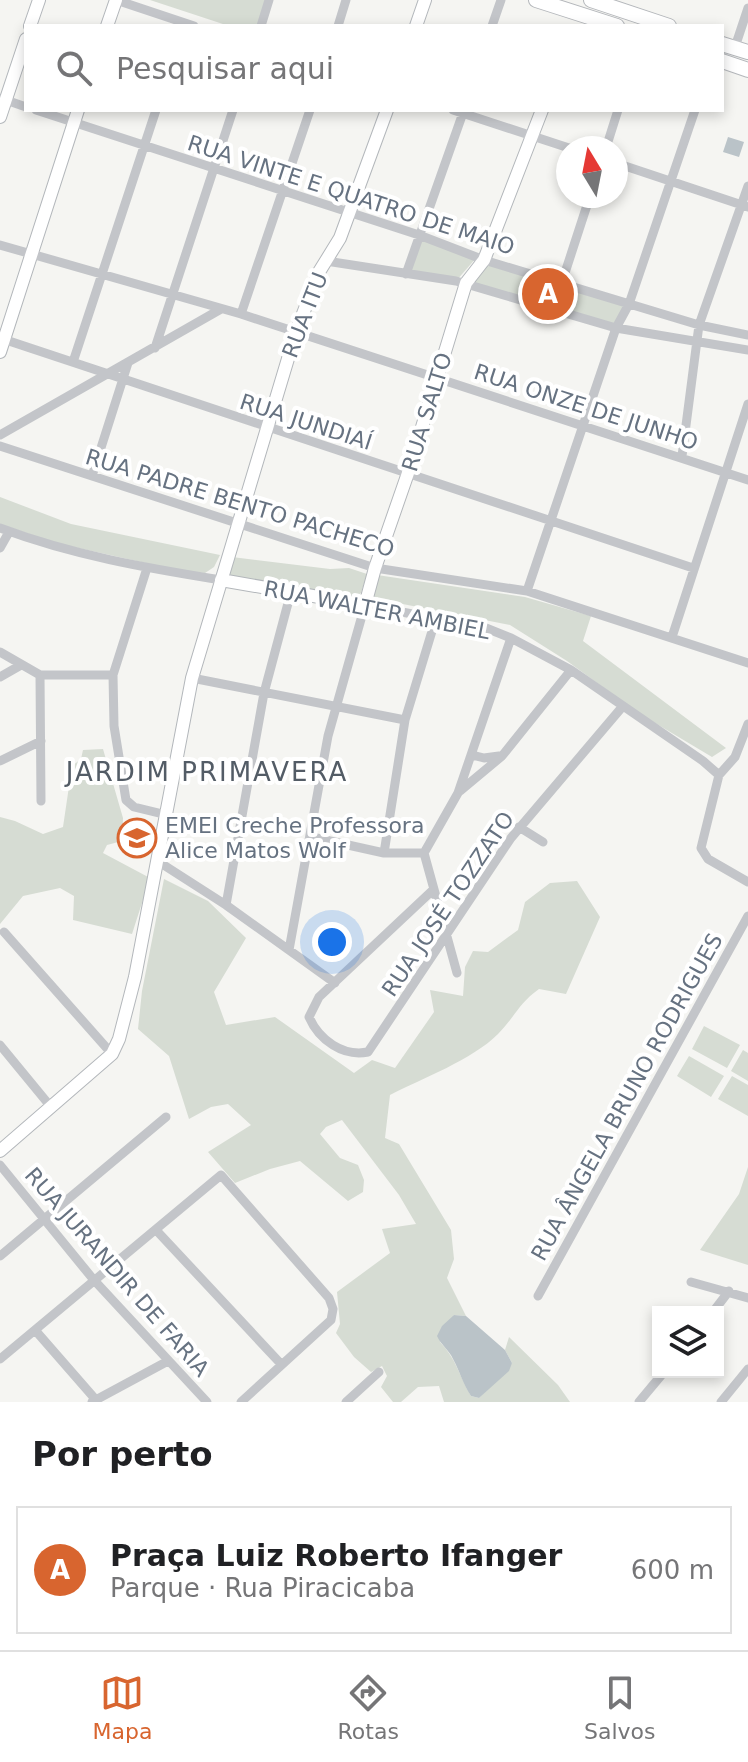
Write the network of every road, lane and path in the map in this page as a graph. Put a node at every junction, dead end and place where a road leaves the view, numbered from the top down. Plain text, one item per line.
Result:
1 (39, 0) edge
2 (116, 0) edge
3 (269, 0) edge
4 (346, 0) edge
5 (425, 0) edge
6 (501, 0) edge
7 (536, 0) edge
8 (599, 1) edge
9 (748, 8) edge
10 (571, 19) edge
11 (31, 24) edge
12 (108, 24) edge
13 (186, 24) edge
14 (262, 24) edge
15 (339, 24) edge
16 (417, 24) edge
17 (493, 24) edge
18 (604, 24) edge
19 (663, 24) edge
20 (24, 44) edge
21 (735, 48) edge
22 (726, 62) edge
23 (748, 70) edge
24 (3, 100) edge
25 (24, 106) edge
26 (49, 112) edge
27 (155, 112) edge
28 (232, 112) edge
29 (309, 112) edge
30 (386, 112) edge
31 (460, 112) edge
32 (463, 112) edge
33 (541, 112) edge
34 (617, 112) edge
35 (694, 112) edge
36 (76, 116) edge
37 (0, 117) edge
38 (533, 136) junction
39 (610, 136) edge
40 (556, 144) edge
41 (144, 145) junction
42 (628, 167) edge
43 (214, 168) junction
44 (671, 181) junction
45 (748, 186) edge
46 (283, 190) junction
47 (745, 206) edge
48 (586, 208) edge
49 (350, 213) junction
50 (419, 235) junction
51 (0, 245) edge
52 (30, 254) junction
53 (484, 260) junction
54 (326, 261) junction
55 (406, 274) junction
56 (102, 275) junction
57 (562, 282) junction
58 (466, 283) junction
59 (172, 294) junction
60 (629, 304) junction
61 (221, 309) junction
62 (241, 314) junction
63 (699, 325) junction
64 (616, 328) junction
65 (296, 332) junction
66 (748, 335) edge
67 (697, 341) junction
68 (2, 343) edge
69 (155, 348) junction
70 (748, 350) edge
71 (73, 362) junction
72 (128, 363) junction
73 (104, 374) junction
74 (437, 378) junction
75 (121, 380) junction
76 (748, 404) edge
77 (582, 425) junction
78 (266, 428) junction
79 (0, 435) edge
80 (0, 446) edge
81 (682, 456) junction
82 (724, 472) junction
83 (408, 473) junction
84 (92, 476) junction
85 (748, 480) edge
86 (550, 520) junction
87 (237, 525) junction
88 (5, 530) edge
89 (0, 548) edge
90 (147, 568) junction
91 (375, 568) junction
92 (693, 568) junction
93 (221, 580) junction
94 (527, 591) junction
95 (291, 592) junction
96 (365, 605) junction
97 (436, 618) junction
98 (672, 637) junction
99 (511, 638) junction
100 (0, 652) edge
101 (748, 663) edge
102 (21, 665) junction
103 (571, 670) junction
104 (40, 675) junction
105 (113, 675) junction
106 (0, 677) edge
107 (192, 678) junction
108 (264, 693) junction
109 (623, 706) junction
110 (336, 707) junction
111 (405, 720) junction
112 (748, 724) edge
113 (41, 741) junction
114 (472, 755) junction
115 (502, 756) junction
116 (0, 761) edge
117 (719, 775) junction
118 (458, 793) junction
119 (41, 801) dead end
120 (167, 815) junction
121 (519, 827) junction
122 (312, 837) junction
123 (543, 842) dead end
124 (384, 853) junction
125 (424, 853) junction
126 (159, 862) junction
127 (748, 882) edge
128 (434, 889) junction
129 (226, 905) junction
130 (748, 916) edge
131 (4, 932) dead end
132 (447, 936) junction
133 (289, 950) junction
134 (457, 973) dead end
135 (335, 983) junction
136 (0, 1045) edge
137 (112, 1054) junction
138 (51, 1107) junction
139 (166, 1117) dead end
140 (0, 1151) edge
141 (0, 1165) edge
142 (44, 1219) junction
143 (156, 1230) junction
144 (0, 1256) edge
145 (93, 1279) junction
146 (691, 1282) dead end
147 (729, 1291) junction
148 (538, 1296) dead end
149 (748, 1298) edge
150 (718, 1306) edge
151 (35, 1330) junction
152 (0, 1359) edge
153 (168, 1361) junction
154 (281, 1364) junction
155 (748, 1369) edge
156 (379, 1372) dead end
157 (659, 1378) edge
158 (94, 1401) edge
159 (207, 1402) edge
160 (241, 1402) edge
161 (346, 1402) edge
162 (639, 1402) edge
163 (721, 1402) edge

1 - 11 street
2 - 12 street
2 - 13 street
3 - 14 street
4 - 15 street
5 - 16 street
6 - 17 street
7 - 10 main road
8 - 19 main road
9 - 21 street
10 - 18 main road
20 - 24 street
21 - 22 street
22 - 23 main road
24 - 25 street
24 - 37 street
26 - 36 street, RUA VINTE E QUATRO DE MAIO
27 - 41 street
28 - 43 street
29 - 46 street
30 - 49 street, RUA ITU
31 - 50 street
32 - 38 street
33 - 38 street, RUA SALTO
34 - 39 street
35 - 44 street
36 - 41 street, RUA VINTE E QUATRO DE MAIO
36 - 52 street
38 - 40 street
38 - 53 street, RUA SALTO
41 - 43 street, RUA VINTE E QUATRO DE MAIO
41 - 56 street
42 - 44 street
43 - 46 street, RUA VINTE E QUATRO DE MAIO
43 - 59 street
44 - 47 street
44 - 60 street
45 - 47 street
46 - 49 street, RUA VINTE E QUATRO DE MAIO
46 - 62 street
47 - 63 street
48 - 57 street
49 - 50 street, RUA VINTE E QUATRO DE MAIO
49 - 54 street, RUA ITU
50 - 53 street, RUA VINTE E QUATRO DE MAIO
50 - 55 street
51 - 52 street, RUA ONZE DE JUNHO
52 - 56 street, RUA ONZE DE JUNHO
52 - 68 street
53 - 57 street, RUA VINTE E QUATRO DE MAIO
53 - 58 street, RUA SALTO
54 - 55 street
54 - 65 street, RUA ITU
55 - 58 street
56 - 59 street, RUA ONZE DE JUNHO
56 - 71 street
57 - 60 street, RUA VINTE E QUATRO DE MAIO
58 - 64 street
58 - 74 street, RUA SALTO
59 - 61 street, RUA ONZE DE JUNHO
59 - 69 street
60 - 63 street, RUA VINTE E QUATRO DE MAIO
60 - 64 street
61 - 62 street, RUA ONZE DE JUNHO
61 - 69 street
62 - 65 street, RUA ONZE DE JUNHO
63 - 66 street, RUA VINTE E QUATRO DE MAIO
63 - 67 street
64 - 67 street
64 - 77 street
65 - 74 street, RUA ONZE DE JUNHO
65 - 78 street, RUA ITU
67 - 70 street
67 - 81 street
68 - 71 street, RUA JUNDIAÍ
69 - 72 street
71 - 73 street, RUA JUNDIAÍ
72 - 73 street
72 - 75 street
73 - 75 street, RUA JUNDIAÍ
73 - 79 street
74 - 77 street, RUA ONZE DE JUNHO
74 - 83 street, RUA SALTO
75 - 78 street, RUA JUNDIAÍ
75 - 84 street
76 - 82 street
77 - 81 street, RUA ONZE DE JUNHO
77 - 86 street
78 - 83 street, RUA JUNDIAÍ
78 - 87 street, RUA ITU
80 - 84 street, RUA PADRE BENTO PACHECO
81 - 82 street, RUA ONZE DE JUNHO
82 - 85 street, RUA ONZE DE JUNHO
82 - 92 street
83 - 86 street, RUA JUNDIAÍ
83 - 91 street, RUA SALTO
84 - 87 street, RUA PADRE BENTO PACHECO
86 - 92 street, RUA JUNDIAÍ
86 - 94 street
87 - 91 street, RUA PADRE BENTO PACHECO
87 - 93 street, RUA ITU
88 - 89 street
88 - 90 street, RUA WALTER AMBIEL
90 - 93 street, RUA WALTER AMBIEL
90 - 105 street
91 - 94 street, RUA PADRE BENTO PACHECO
91 - 96 street, RUA SALTO
92 - 98 street
93 - 95 street, RUA WALTER AMBIEL
93 - 107 street, RUA ITU
94 - 98 street, RUA PADRE BENTO PACHECO
95 - 96 street, RUA WALTER AMBIEL
95 - 108 street
96 - 97 street, RUA WALTER AMBIEL
96 - 110 street
97 - 99 street, RUA WALTER AMBIEL
97 - 111 street
98 - 101 street, RUA PADRE BENTO PACHECO
99 - 103 street, RUA WALTER AMBIEL
99 - 114 street
100 - 102 street
102 - 104 street
102 - 106 street
103 - 109 street, RUA WALTER AMBIEL
103 - 115 street
104 - 105 street
104 - 113 street
105 - 120 street
107 - 108 street
107 - 120 street, RUA ITU
108 - 110 street
108 - 129 street
109 - 117 street, RUA WALTER AMBIEL
109 - 121 street, RUA JOSÉ TOZZATO
110 - 111 street
110 - 122 street
111 - 124 street
112 - 117 street
113 - 116 street
113 - 119 street
114 - 115 street
114 - 118 street
115 - 118 street
117 - 127 street
118 - 125 street
120 - 126 street, RUA ITU
121 - 123 street
121 - 132 street, RUA JOSÉ TOZZATO
122 - 124 street
122 - 133 street
124 - 125 street
125 - 128 street
126 - 129 street
126 - 137 street, RUA ITU
128 - 132 street
128 - 135 street
129 - 133 street
130 - 148 street, RUA ÂNGELA BRUNO RODRIGUES
131 - 137 street
132 - 134 street
132 - 135 street, RUA JOSÉ TOZZATO
133 - 135 street
136 - 138 street
137 - 138 street
138 - 140 street
139 - 142 street
141 - 142 street, RUA JURANDIR DE FARIA
142 - 144 street
142 - 145 street, RUA JURANDIR DE FARIA
143 - 145 street
143 - 154 street
143 - 154 street
145 - 151 street
145 - 153 street, RUA JURANDIR DE FARIA
146 - 147 street
147 - 149 street
147 - 150 street
151 - 152 street
151 - 158 street
153 - 158 street
153 - 159 street, RUA JURANDIR DE FARIA
154 - 160 street
155 - 163 street
156 - 161 street
157 - 162 street

